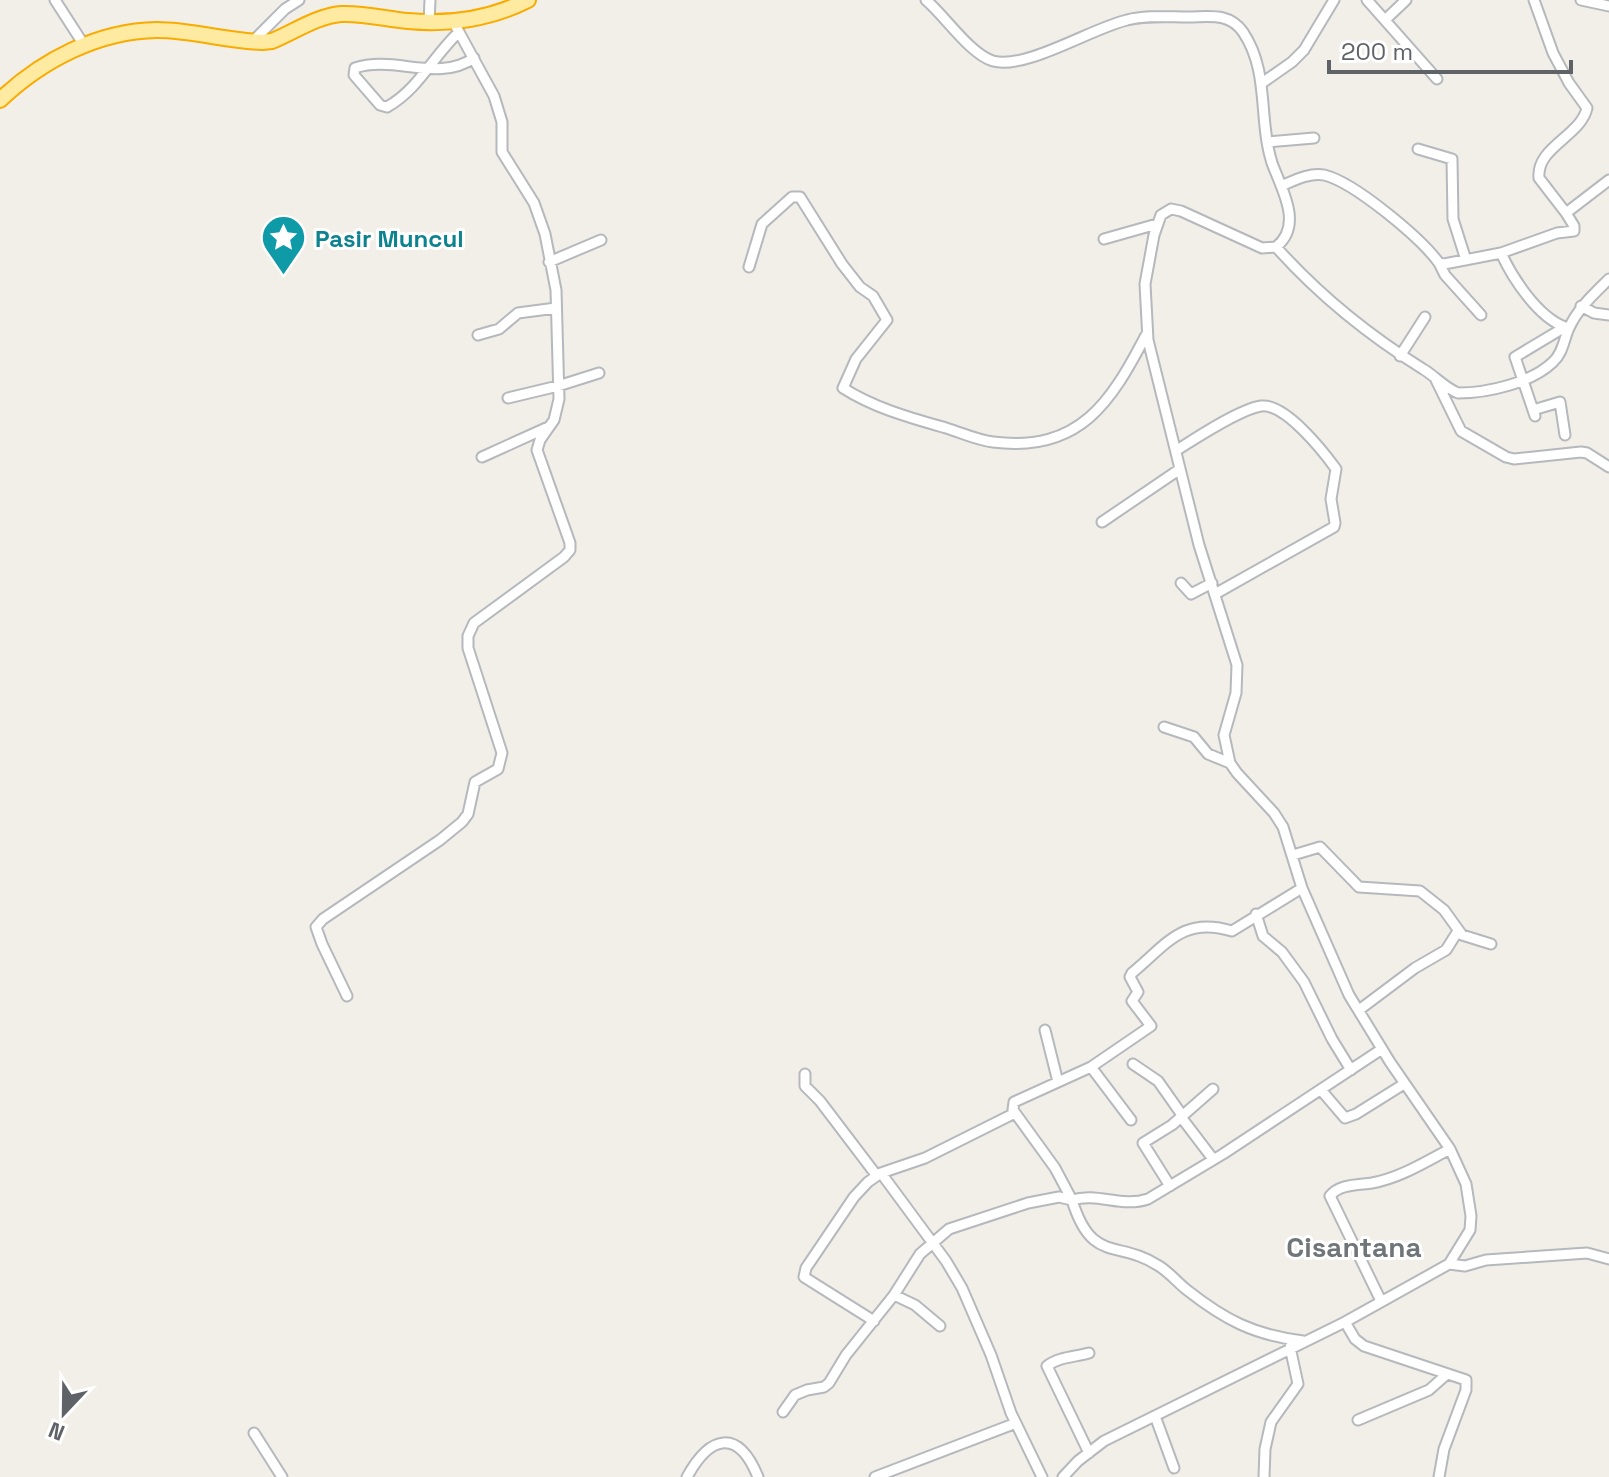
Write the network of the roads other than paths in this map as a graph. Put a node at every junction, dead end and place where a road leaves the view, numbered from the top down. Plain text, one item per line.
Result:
1 (55, 0) edge
2 (299, 0) edge
3 (430, 0) edge
4 (528, 0) edge
5 (926, 0) edge
6 (1334, 0) edge
7 (1367, 0) edge
8 (1406, 0) edge
9 (1534, 0) edge
10 (1581, 0) edge
11 (1609, 6) edge
12 (1385, 20) junction
13 (429, 22) junction
14 (457, 28) junction
15 (252, 42) junction
16 (84, 45) junction
17 (474, 58) junction
18 (428, 69) junction
19 (1437, 79) dead end
20 (1262, 83) junction
21 (0, 100) edge
22 (1314, 138) dead end
23 (1267, 142) junction
24 (1418, 149) dead end
25 (1609, 180) edge
26 (1281, 186) junction
27 (1566, 213) junction
28 (1157, 224) junction
29 (1104, 239) dead end
30 (601, 240) dead end
31 (1276, 247) junction
32 (1501, 253) junction
33 (1466, 260) junction
34 (549, 262) junction
35 (1439, 263) junction
36 (749, 267) dead end
37 (1609, 279) edge
38 (1581, 306) junction
39 (556, 308) junction
40 (1481, 315) dead end
41 (1609, 315) edge
42 (1425, 317) dead end
43 (1567, 328) junction
44 (1147, 332) junction
45 (478, 335) dead end
46 (1400, 356) junction
47 (599, 373) dead end
48 (1435, 377) junction
49 (1523, 378) junction
50 (558, 386) junction
51 (508, 398) dead end
52 (549, 427) junction
53 (1565, 435) dead end
54 (1177, 450) junction
55 (482, 457) dead end
56 (1609, 467) edge
57 (1180, 469) junction
58 (1102, 522) dead end
59 (1181, 583) dead end
60 (1212, 583) junction
61 (1215, 594) junction
62 (1164, 727) dead end
63 (1230, 763) junction
64 (1293, 855) junction
65 (1302, 888) junction
66 (1256, 914) junction
67 (1458, 931) junction
68 (1491, 944) dead end
69 (347, 996) dead end
70 (1359, 1010) junction
71 (1045, 1030) dead end
72 (1382, 1049) junction
73 (1133, 1064) dead end
74 (1091, 1067) junction
75 (1351, 1070) junction
76 (805, 1074) dead end
77 (1058, 1082) junction
78 (1404, 1084) junction
79 (1213, 1089) dead end
80 (1321, 1090) junction
81 (1015, 1113) junction
82 (1181, 1116) junction
83 (1131, 1120) dead end
84 (1450, 1149) junction
85 (1213, 1159) junction
86 (879, 1174) junction
87 (1170, 1186) junction
88 (1072, 1200) junction
89 (932, 1243) junction
90 (1609, 1259) edge
91 (1449, 1264) junction
92 (894, 1295) junction
93 (1381, 1301) junction
94 (874, 1321) junction
95 (1345, 1322) junction
96 (940, 1326) dead end
97 (1303, 1341) junction
98 (1290, 1347) junction
99 (1089, 1353) dead end
100 (1446, 1375) junction
101 (783, 1412) dead end
102 (1155, 1416) junction
103 (1358, 1420) dead end
104 (1016, 1423) junction
105 (254, 1433) dead end
106 (1089, 1453) junction
107 (1174, 1468) dead end
108 (282, 1477) edge
109 (687, 1477) edge
110 (758, 1477) edge
111 (875, 1477) edge
112 (1042, 1477) edge
113 (1063, 1477) edge
114 (1264, 1477) edge
115 (1439, 1477) edge

1 - 16 street
2 - 15 street
3 - 13 street
4 - 14 highway
5 - 20 street
6 - 20 street
7 - 12 street
8 - 12 street
9 - 27 street
10 - 11 street
12 - 19 street
13 - 14 highway
13 - 15 highway
14 - 17 street
14 - 18 street
15 - 16 highway
16 - 21 highway
17 - 18 street
17 - 34 street
18 - 18 street
20 - 23 street
22 - 23 street
23 - 26 street
24 - 33 street
25 - 27 street
26 - 31 street
26 - 35 street
27 - 32 street
28 - 29 street
28 - 31 street
28 - 44 street
30 - 34 street
31 - 46 street
32 - 33 street
32 - 43 street
33 - 35 street
34 - 39 street
35 - 40 street
36 - 44 street
37 - 38 street
38 - 41 street
38 - 43 street
39 - 45 street
39 - 50 street
42 - 46 street
43 - 49 street
43 - 49 street
44 - 54 street
46 - 48 street
47 - 50 street
48 - 49 street
48 - 56 street
49 - 53 street
50 - 51 street
50 - 52 street
52 - 55 street
52 - 69 street
54 - 57 street
54 - 61 street
57 - 58 street
57 - 60 street
59 - 60 street
60 - 61 street
61 - 63 street
62 - 63 street
63 - 64 street
64 - 65 street
64 - 67 street
65 - 66 street
65 - 70 street
66 - 74 street
66 - 75 street
67 - 68 street
67 - 70 street
70 - 72 street
71 - 77 street
72 - 75 street
72 - 78 street
73 - 82 street
74 - 77 street
74 - 83 street
75 - 80 street
76 - 86 street
77 - 81 street
78 - 80 street
78 - 84 street
79 - 82 street
80 - 85 street
81 - 86 street
81 - 88 street
82 - 85 street
82 - 87 street
84 - 91 street
84 - 93 street
85 - 87 street
86 - 89 street
86 - 94 street
87 - 88 street
88 - 89 street
88 - 97 street
89 - 92 street
89 - 104 street
90 - 91 street
91 - 93 street
92 - 94 street
92 - 96 street
93 - 95 street
94 - 101 street
95 - 97 street
95 - 100 street
97 - 98 street
98 - 102 street
98 - 114 street
99 - 106 street
100 - 103 street
100 - 115 street
102 - 106 street
102 - 107 street
104 - 111 street
104 - 112 street
105 - 108 street
106 - 113 street
109 - 110 street

